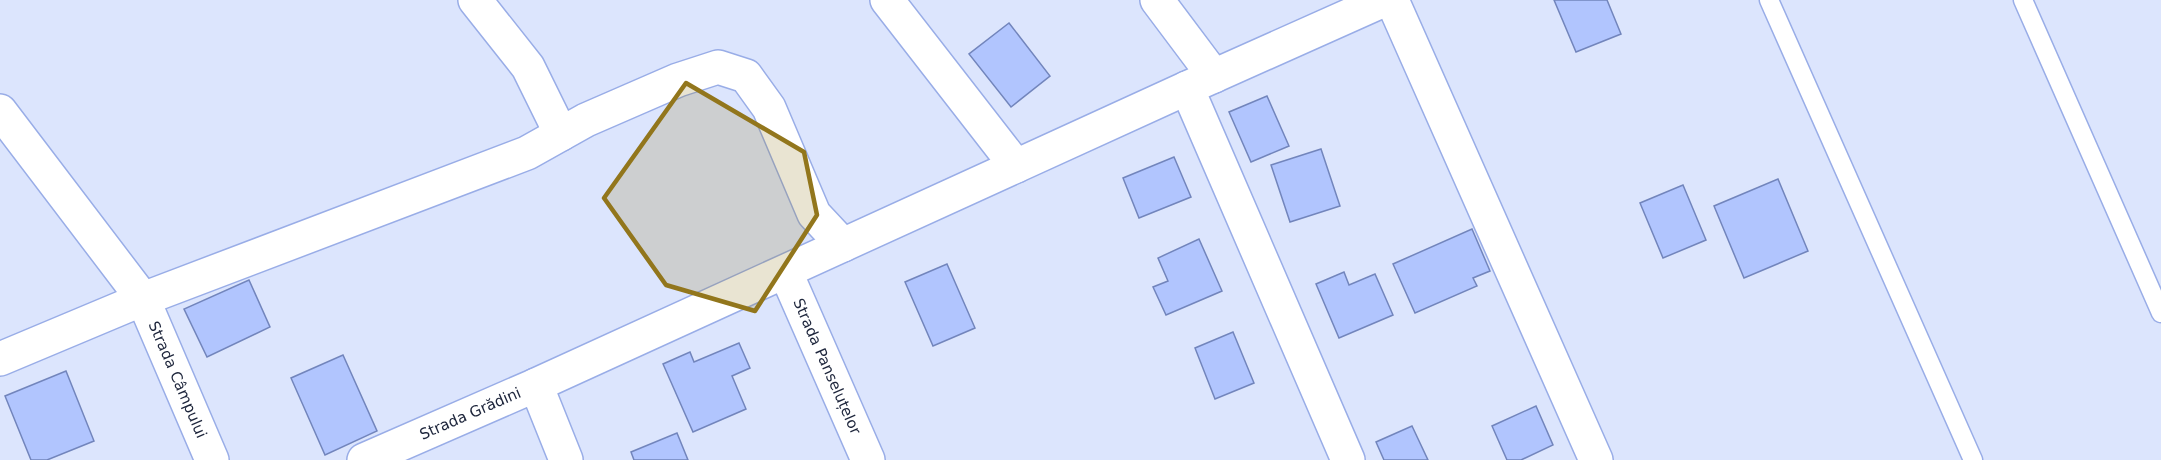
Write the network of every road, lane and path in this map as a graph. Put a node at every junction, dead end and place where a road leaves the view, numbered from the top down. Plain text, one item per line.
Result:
1 (475, 0) edge
2 (887, 0) edge
3 (1157, 0) edge
4 (1384, 0) edge
5 (1392, 0) edge
6 (1769, 0) edge
7 (2023, 0) edge
8 (1201, 82) junction
9 (0, 111) edge
10 (561, 134) junction
11 (1016, 166) junction
12 (843, 245) junction
13 (786, 273) junction
14 (143, 299) junction
15 (2161, 313) edge
16 (0, 359) edge
17 (536, 385) junction
18 (212, 460) edge
19 (364, 460) edge
20 (567, 460) edge
21 (868, 460) edge
22 (1348, 460) edge
23 (1596, 460) edge
24 (1974, 460) edge

1 - 10 street
2 - 11 street
3 - 8 street
4 - 8 street
5 - 23 street
6 - 24 lane
7 - 15 lane
8 - 11 street
8 - 22 street
9 - 14 street, Strada Câmpului
10 - 12 street
10 - 14 street
11 - 12 street
12 - 13 street
13 - 17 street
13 - 21 street, Strada Panseluțelor
14 - 16 street
14 - 18 street, Strada Câmpului
17 - 19 street, Strada Grădini
17 - 20 street, Strada Grădini

